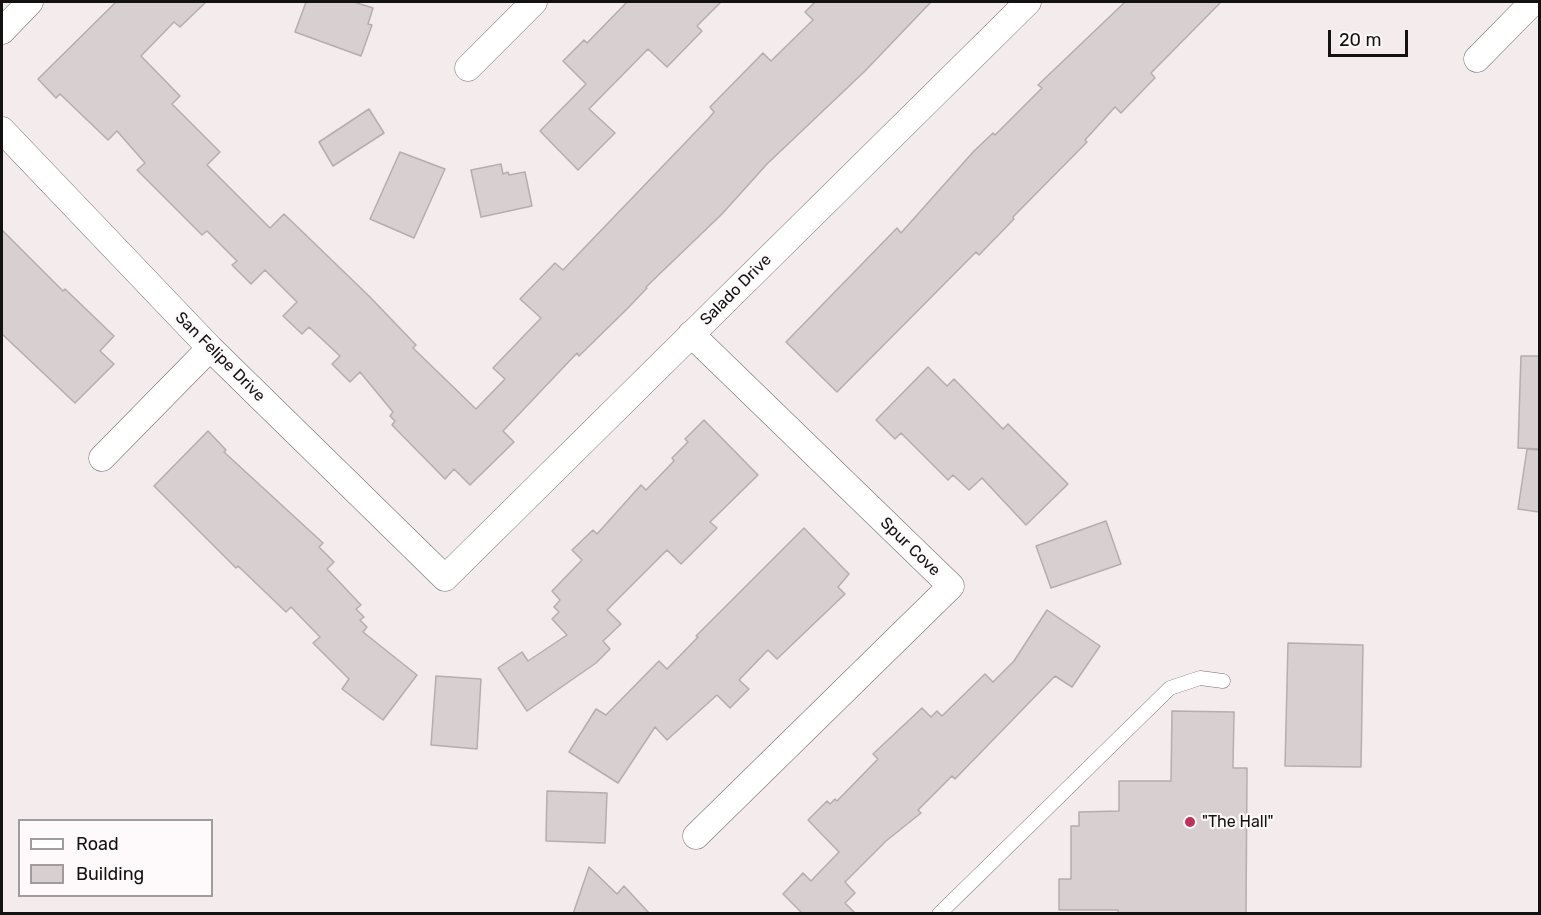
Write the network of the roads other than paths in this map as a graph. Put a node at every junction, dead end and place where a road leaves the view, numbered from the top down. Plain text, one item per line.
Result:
1 (30, 2) edge
2 (534, 2) edge
3 (1028, 2) edge
4 (1533, 2) edge
5 (2, 31) edge
6 (1477, 60) dead end
7 (468, 68) dead end
8 (2, 130) edge
9 (691, 334) junction
10 (210, 348) junction
11 (102, 458) dead end
12 (445, 578) joint
13 (1223, 681) dead end
14 (696, 836) dead end
15 (939, 914) edge

1 - 5 street
2 - 7 street
3 - 9 street, Salado Drive
4 - 6 street
8 - 10 street, San Felipe Drive
9 - 12 street, Salado Drive
9 - 14 street, Spur Cove
10 - 11 street
10 - 12 street, San Felipe Drive
13 - 15 lane

